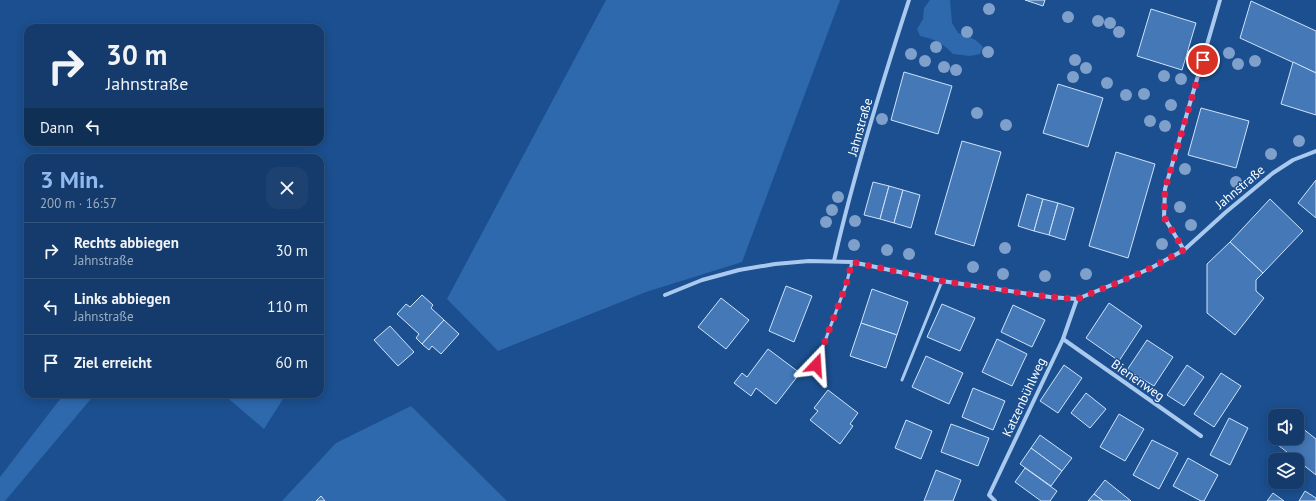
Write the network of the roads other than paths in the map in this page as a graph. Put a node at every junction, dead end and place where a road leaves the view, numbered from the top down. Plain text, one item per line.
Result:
1 (909, 0) edge
2 (1220, 0) edge
3 (1316, 152) edge
4 (1184, 250) junction
5 (834, 261) junction
6 (852, 262) junction
7 (942, 281) junction
8 (665, 295) dead end
9 (1077, 299) junction
10 (1063, 339) junction
11 (816, 365) dead end
12 (902, 380) dead end
13 (1201, 436) dead end
14 (995, 501) edge

1 - 5 street, Jahnstraße
2 - 4 street
3 - 4 street, Jahnstraße
4 - 9 street, Jahnstraße
5 - 6 street, Jahnstraße
5 - 8 street, Jahnstraße
6 - 7 street, Jahnstraße
6 - 11 lane
7 - 9 street, Jahnstraße
7 - 12 lane
9 - 10 street, Katzenbühlweg
10 - 13 street, Bienenweg
10 - 14 street, Katzenbühlweg

